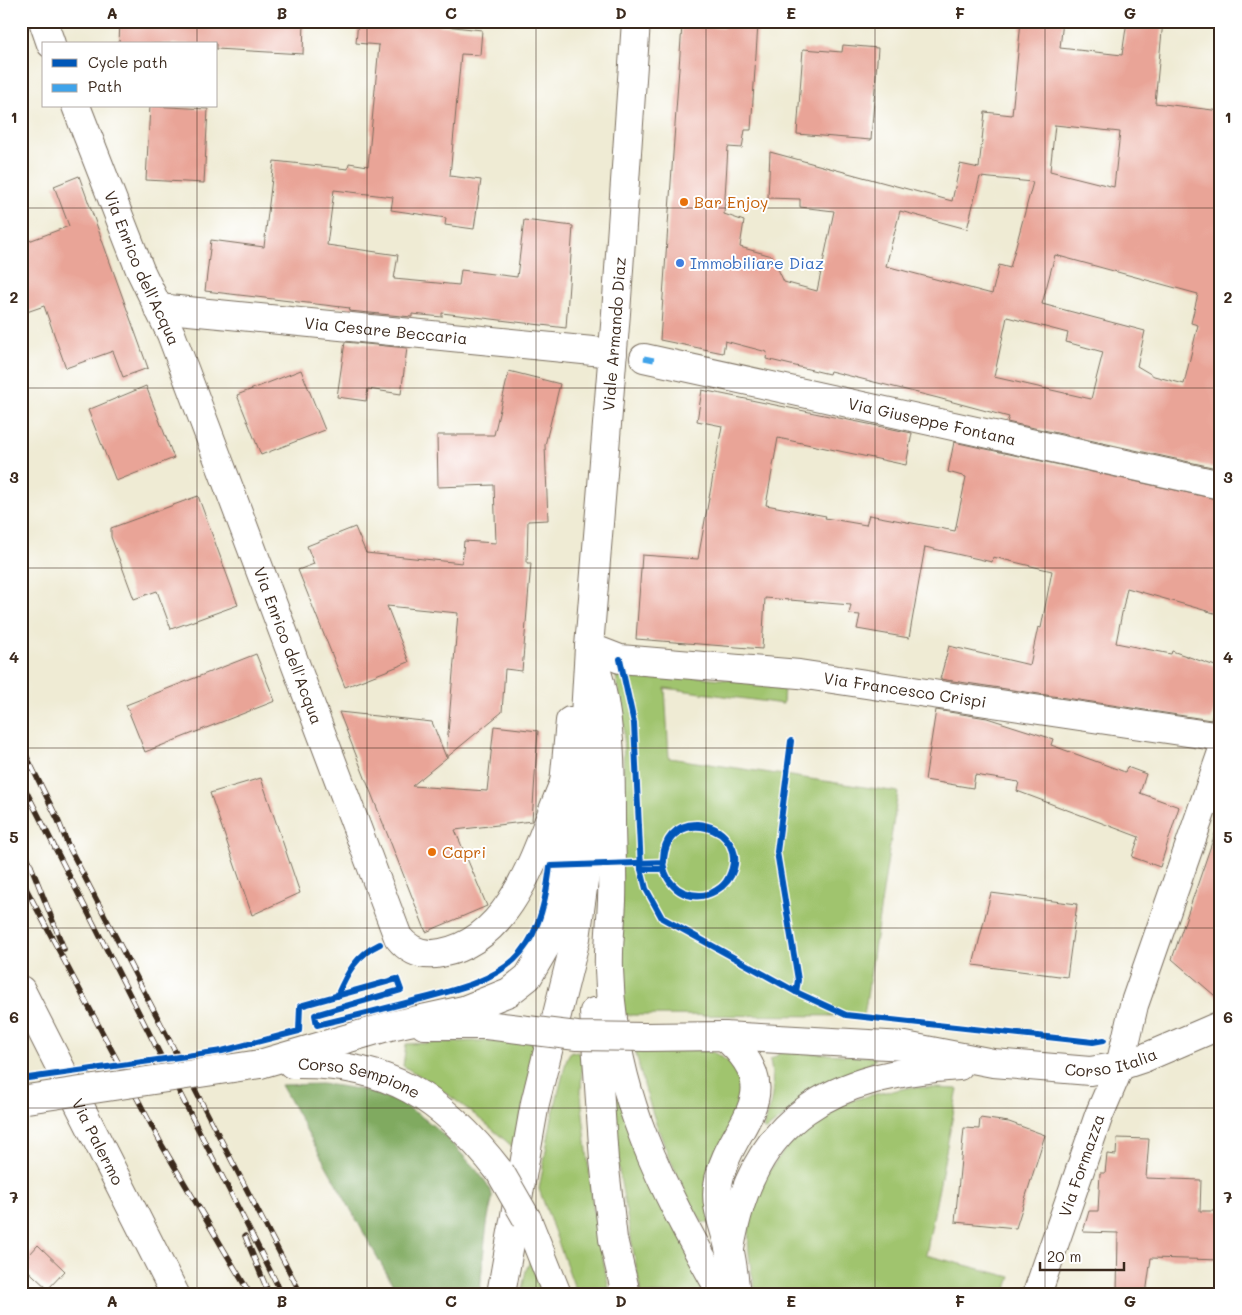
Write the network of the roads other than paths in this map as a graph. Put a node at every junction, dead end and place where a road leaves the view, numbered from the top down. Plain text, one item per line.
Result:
1 (43, 21) edge
2 (636, 21) edge
3 (51, 42) edge
4 (77, 108) edge
5 (158, 308) junction
6 (612, 353) junction
7 (649, 359) dead end
8 (1221, 485) edge
9 (589, 647) junction
10 (1221, 738) edge
11 (1221, 755) edge
12 (611, 769) junction
13 (564, 784) junction
14 (21, 990) edge
15 (1221, 1025) edge
16 (390, 1026) junction
17 (724, 1036) junction
18 (260, 1064) junction
19 (993, 1064) junction
20 (1120, 1066) junction
21 (24, 1100) edge
22 (730, 1249) junction
23 (175, 1294) edge
24 (501, 1294) edge
25 (557, 1294) edge
26 (626, 1294) edge
27 (722, 1294) edge
28 (736, 1294) edge
29 (1036, 1294) edge

1 - 3 street
2 - 6 street, Viale Armando Diaz
4 - 5 street, Via Enrico dell'Acqua
5 - 6 street, Via Cesare Beccaria
5 - 13 street, Via Enrico dell'Acqua
6 - 9 street, Viale Armando Diaz
7 - 8 street, Via Giuseppe Fontana
9 - 10 street, Via Francesco Crispi
9 - 12 street
9 - 13 street
9 - 24 street
11 - 20 street
12 - 26 street
12 - 27 street
13 - 16 street
14 - 23 street, Via Palermo
15 - 20 street, Corso Italia
16 - 17 street, bridge
16 - 18 street
17 - 19 street
17 - 22 street
18 - 21 street, Corso Sempione, bridge
18 - 25 street, Corso Sempione, bridge
19 - 20 street, Corso Italia
19 - 22 street
20 - 29 street, Via Formazza
22 - 28 street

